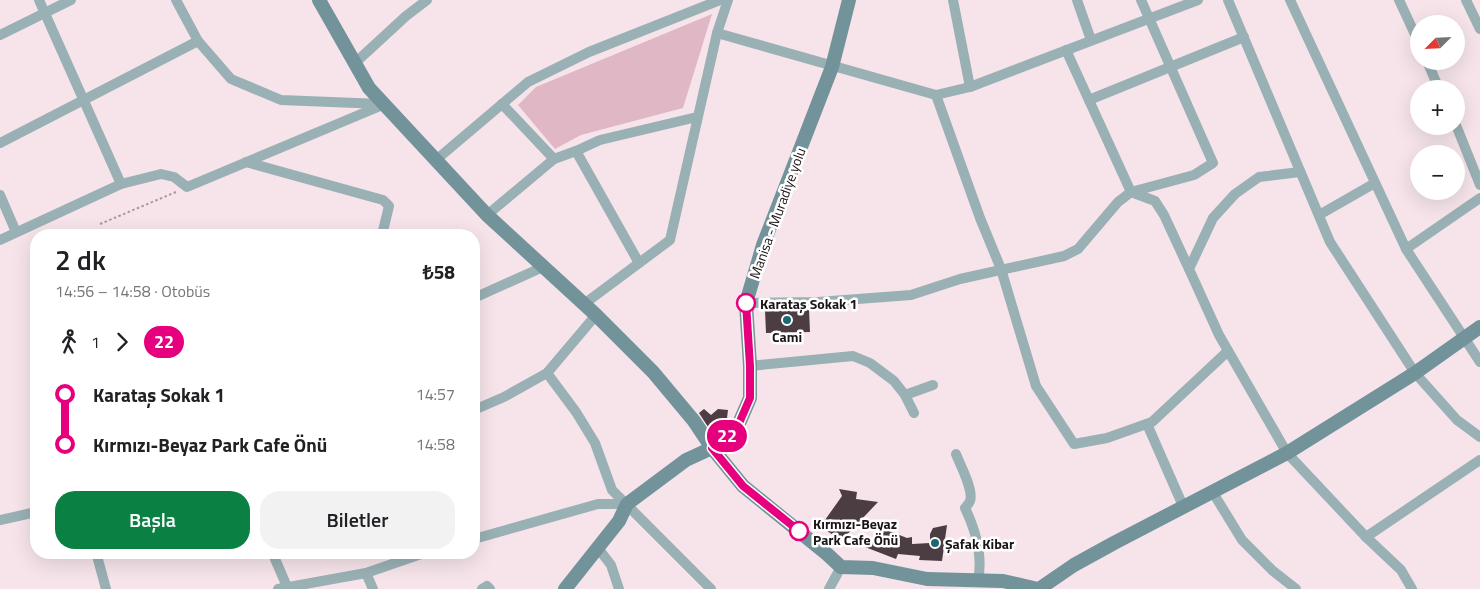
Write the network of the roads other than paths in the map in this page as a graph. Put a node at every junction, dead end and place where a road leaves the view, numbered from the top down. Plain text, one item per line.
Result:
1 (39, 0) edge
2 (71, 0) edge
3 (176, 0) edge
4 (319, 0) edge
5 (427, 0) edge
6 (720, 0) edge
7 (728, 0) edge
8 (849, 0) edge
9 (953, 0) edge
10 (1077, 0) edge
11 (1141, 0) edge
12 (1198, 0) edge
13 (1228, 0) edge
14 (1290, 0) edge
15 (1466, 0) edge
16 (1402, 1) edge
17 (45, 13) junction
18 (1149, 18) junction
19 (1410, 21) edge
20 (1480, 29) edge
21 (717, 33) junction
22 (0, 35) edge
23 (1244, 37) junction
24 (1091, 40) junction
25 (198, 41) junction
26 (1066, 50) junction
27 (355, 63) junction
28 (832, 67) junction
29 (1171, 67) junction
30 (970, 87) junction
31 (936, 96) junction
32 (84, 100) junction
33 (1089, 100) junction
34 (385, 104) junction
35 (502, 104) junction
36 (697, 117) junction
37 (1460, 135) edge
38 (0, 143) edge
39 (576, 151) junction
40 (554, 159) junction
41 (436, 160) junction
42 (246, 162) junction
43 (1300, 172) junction
44 (121, 184) junction
45 (1375, 184) junction
46 (1480, 185) edge
47 (1131, 192) junction
48 (0, 195) edge
49 (1480, 198) edge
50 (487, 215) junction
51 (1319, 215) junction
52 (383, 229) edge
53 (16, 232) junction
54 (0, 240) edge
55 (1406, 248) junction
56 (639, 263) junction
57 (543, 267) junction
58 (1001, 269) junction
59 (1190, 270) junction
60 (480, 295) edge
61 (746, 303) junction
62 (584, 304) junction
63 (596, 315) junction
64 (1480, 327) edge
65 (1464, 338) junction
66 (1228, 351) junction
67 (1480, 362) edge
68 (750, 366) junction
69 (547, 373) junction
70 (1415, 373) junction
71 (933, 385) dead end
72 (905, 396) junction
73 (480, 407) edge
74 (914, 413) dead end
75 (1147, 424) junction
76 (1480, 437) edge
77 (712, 448) junction
78 (1286, 453) junction
79 (956, 454) dead end
80 (1480, 460) edge
81 (1212, 491) junction
82 (627, 504) junction
83 (1183, 506) junction
84 (30, 513) edge
85 (0, 520) edge
86 (480, 537) edge
87 (1366, 537) junction
88 (598, 548) junction
89 (98, 559) edge
90 (275, 559) edge
91 (407, 559) edge
92 (841, 567) junction
93 (366, 573) junction
94 (978, 581) junction
95 (285, 588) edge
96 (106, 589) edge
97 (373, 589) edge
98 (482, 589) edge
99 (490, 589) edge
100 (565, 589) edge
101 (619, 589) edge
102 (712, 589) edge
103 (829, 589) edge
104 (1038, 589) edge
105 (1296, 589) edge
106 (1412, 589) edge

1 - 17 street
2 - 17 street
3 - 25 street
4 - 27 street
5 - 27 street
6 - 35 street
7 - 21 street
8 - 28 street, Manisa - Muradiye yolu
9 - 30 street
10 - 24 street
11 - 18 street
12 - 18 street
13 - 23 street
14 - 45 street
15 - 20 street
16 - 19 street
17 - 22 street
17 - 32 street
18 - 24 street
18 - 29 street
21 - 28 street
21 - 36 street
23 - 29 street
23 - 43 street
24 - 26 street
25 - 32 street
25 - 34 street
26 - 30 street
26 - 33 street
27 - 34 street
28 - 31 street
28 - 61 street, Manisa - Muradiye yolu
29 - 33 street
29 - 47 street
30 - 31 street
31 - 58 street
32 - 38 street
32 - 44 street
33 - 47 street
34 - 41 street
34 - 42 street
35 - 40 street
35 - 41 street
36 - 39 street
36 - 56 street
37 - 46 street
39 - 40 street
39 - 56 street
40 - 50 street
41 - 50 street
42 - 44 street
42 - 52 street
43 - 51 street
43 - 59 street
44 - 53 street
45 - 51 street
45 - 55 street
47 - 58 street
47 - 59 street
48 - 53 street
49 - 55 street
50 - 57 street
51 - 70 street
53 - 54 street
55 - 65 street
56 - 62 street
57 - 60 street
57 - 62 street
58 - 61 street
58 - 75 street
59 - 66 street
61 - 68 street, Manisa - Muradiye yolu
62 - 63 street
63 - 69 street
63 - 77 street
64 - 65 street
65 - 67 street
65 - 70 street
66 - 75 street
66 - 78 street
68 - 72 street
68 - 77 street, Manisa - Muradiye yolu
69 - 73 street
69 - 82 street
70 - 76 street
70 - 78 street
71 - 72 street
72 - 74 street
75 - 83 street
77 - 82 street, Manisa - Muradiye yolu
77 - 92 street
78 - 81 street
78 - 87 street
79 - 94 street
80 - 87 street
81 - 83 street
81 - 105 street
82 - 86 street
82 - 88 street
82 - 102 street
83 - 104 street
84 - 85 street
87 - 106 street
88 - 100 street
88 - 101 street
89 - 96 street
90 - 95 street
91 - 93 street
92 - 94 street
92 - 103 street
93 - 95 street
93 - 97 street
94 - 104 street
98 - 99 street

